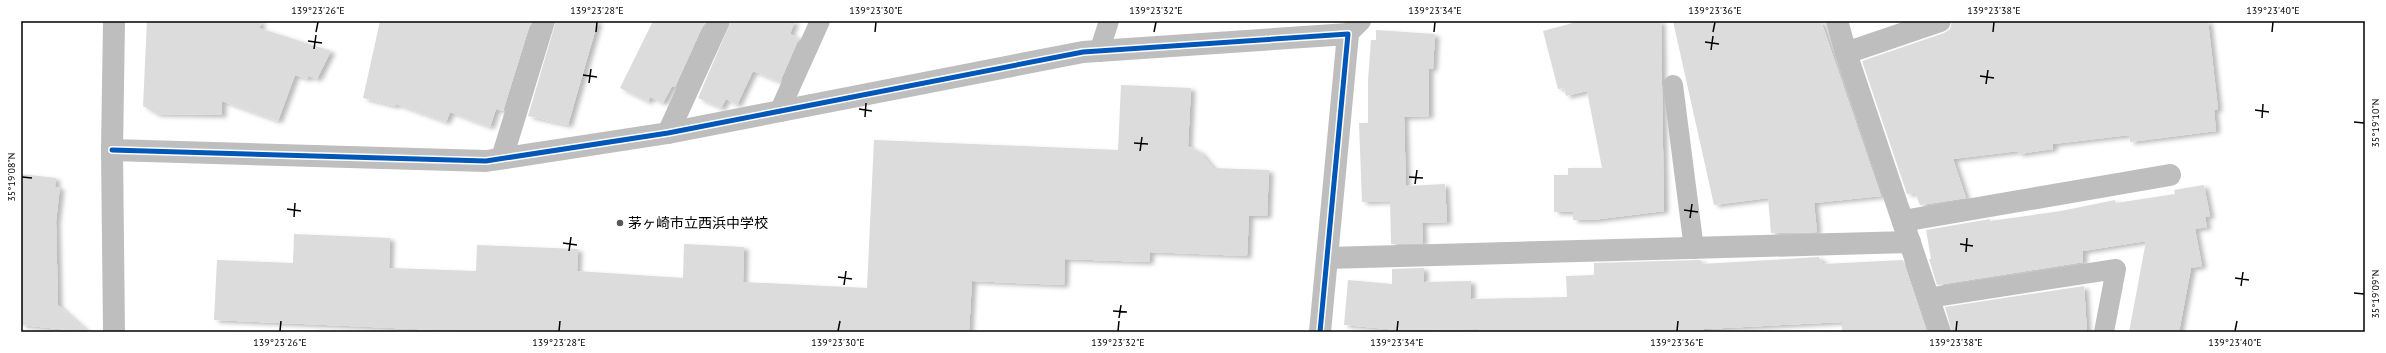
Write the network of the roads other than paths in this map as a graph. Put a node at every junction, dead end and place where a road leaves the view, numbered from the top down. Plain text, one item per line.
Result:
1 (114, 21) edge
2 (544, 21) edge
3 (719, 21) edge
4 (820, 21) edge
5 (1109, 21) edge
6 (1837, 21) edge
7 (1940, 21) edge
8 (1355, 28) edge
9 (1099, 52) junction
10 (1846, 53) junction
11 (1673, 85) dead end
12 (779, 112) junction
13 (668, 133) junction
14 (112, 150) junction
15 (502, 158) junction
16 (2170, 175) dead end
17 (1903, 221) junction
18 (1910, 242) junction
19 (1694, 249) junction
20 (1327, 258) junction
21 (1928, 298) junction
22 (114, 332) edge
23 (1320, 332) edge
24 (1940, 332) edge
25 (2104, 332) edge

1 - 14 street
2 - 15 street
3 - 13 street
4 - 12 lane
5 - 9 lane
6 - 10 street
7 - 10 street
8 - 9 street
8 - 20 street
9 - 12 street
10 - 17 street
11 - 19 lane
12 - 13 street
13 - 15 street
14 - 15 street
14 - 22 street
16 - 17 street
17 - 18 street
18 - 19 street
18 - 21 street
19 - 20 street
20 - 23 street
21 - 24 street
21 - 25 lane

